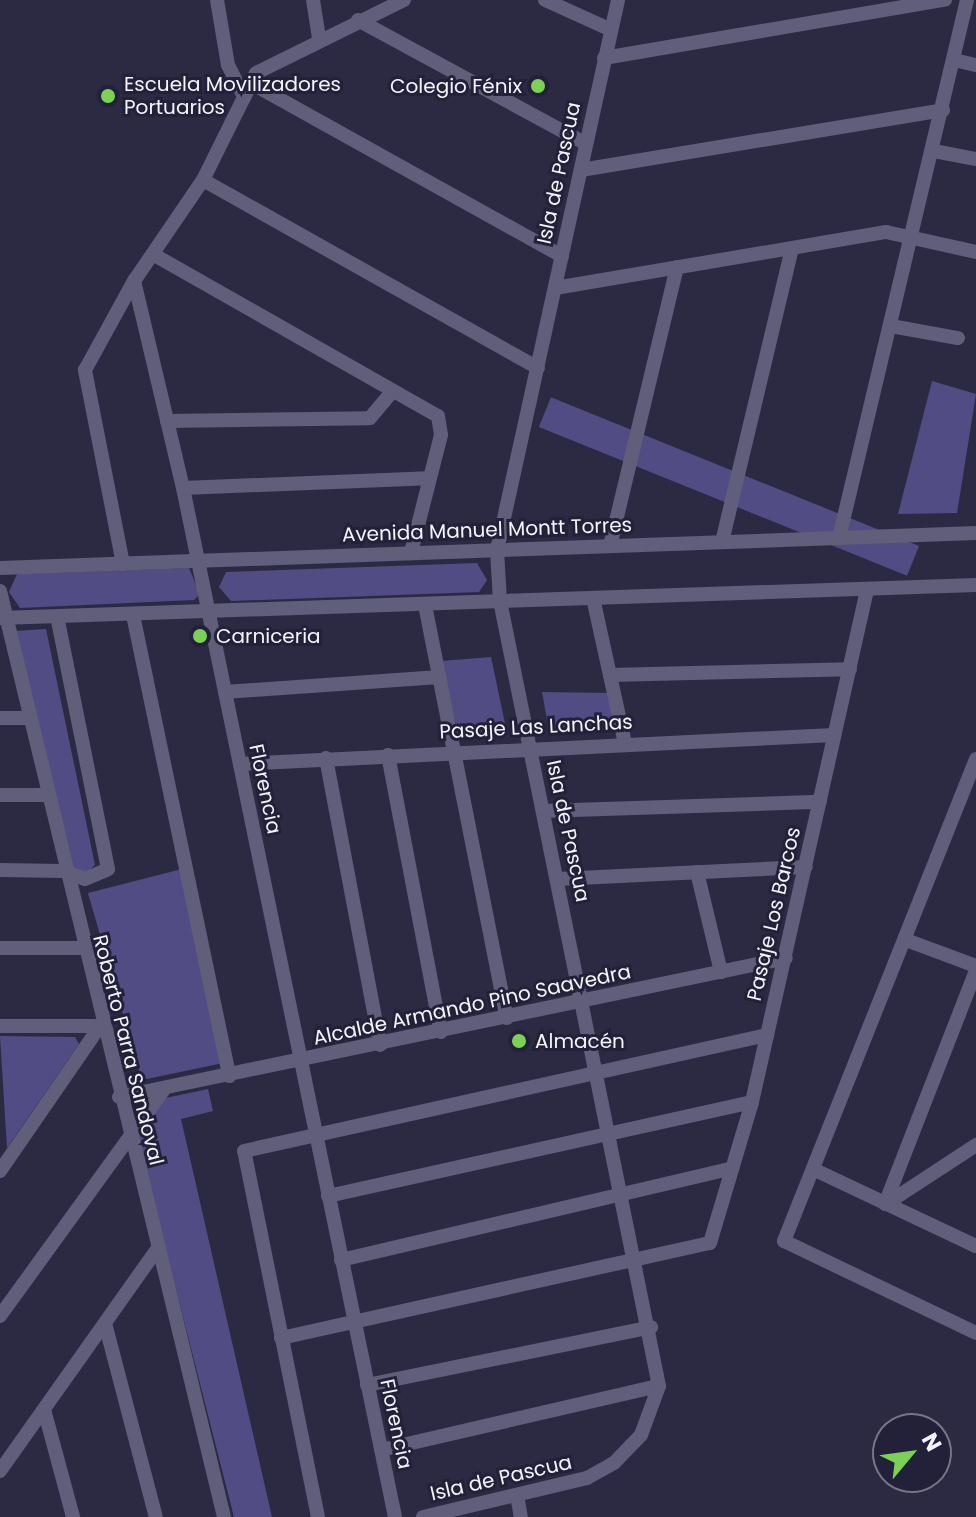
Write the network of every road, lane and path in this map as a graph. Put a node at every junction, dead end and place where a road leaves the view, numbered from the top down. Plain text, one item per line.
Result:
1 (217, 0) edge
2 (313, 0) edge
3 (404, 0) edge
4 (545, 0) edge
5 (618, 0) edge
6 (945, 0) edge
7 (967, 0) edge
8 (358, 20) junction
9 (611, 30) junction
10 (319, 38) junction
11 (604, 58) junction
12 (954, 60) junction
13 (976, 65) edge
14 (251, 83) junction
15 (244, 97) junction
16 (943, 110) junction
17 (585, 143) junction
18 (934, 151) junction
19 (976, 159) edge
20 (581, 170) junction
21 (203, 180) junction
22 (913, 239) junction
23 (792, 248) junction
24 (976, 252) edge
25 (156, 256) junction
26 (562, 256) junction
27 (677, 267) junction
28 (134, 281) junction
29 (555, 288) junction
30 (891, 326) junction
31 (958, 338) dead end
32 (538, 368) junction
33 (393, 391) junction
34 (167, 421) junction
35 (428, 478) junction
36 (183, 488) junction
37 (976, 533) edge
38 (839, 538) junction
39 (722, 542) junction
40 (610, 546) junction
41 (497, 550) junction
42 (411, 553) junction
43 (198, 561) junction
44 (123, 564) junction
45 (0, 568) edge
46 (976, 585) edge
47 (867, 590) junction
48 (0, 591) edge
49 (593, 598) junction
50 (500, 601) junction
51 (425, 605) junction
52 (209, 613) junction
53 (133, 615) junction
54 (57, 617) junction
55 (1, 618) edge
56 (850, 669) junction
57 (610, 675) junction
58 (439, 677) junction
59 (225, 692) junction
60 (0, 718) edge
61 (26, 718) junction
62 (834, 735) junction
63 (625, 743) junction
64 (530, 747) junction
65 (456, 750) junction
66 (388, 755) junction
67 (326, 758) junction
68 (976, 759) edge
69 (240, 764) junction
70 (0, 795) edge
71 (44, 795) junction
72 (820, 802) junction
73 (543, 811) junction
74 (806, 867) junction
75 (0, 870) edge
76 (63, 871) junction
77 (697, 872) junction
78 (558, 879) junction
79 (906, 940) junction
80 (0, 948) edge
81 (81, 948) junction
82 (786, 958) junction
83 (976, 969) edge
84 (721, 972) junction
85 (583, 1001) junction
86 (507, 1018) junction
87 (0, 1026) edge
88 (100, 1026) junction
89 (441, 1032) junction
90 (767, 1035) junction
91 (380, 1045) junction
92 (301, 1062) junction
93 (597, 1070) junction
94 (229, 1076) junction
95 (165, 1088) junction
96 (119, 1097) junction
97 (752, 1102) junction
98 (314, 1131) junction
99 (610, 1132) junction
100 (129, 1136) junction
101 (976, 1145) edge
102 (0, 1151) edge
103 (732, 1168) junction
104 (1, 1170) edge
105 (815, 1170) junction
106 (328, 1196) junction
107 (624, 1197) junction
108 (885, 1204) junction
109 (973, 1242) edge
110 (158, 1248) junction
111 (636, 1258) junction
112 (341, 1260) junction
113 (0, 1316) edge
114 (354, 1321) junction
115 (106, 1327) junction
116 (651, 1327) junction
117 (974, 1330) edge
118 (281, 1338) junction
119 (367, 1385) junction
120 (659, 1386) junction
121 (45, 1413) junction
122 (381, 1450) junction
123 (0, 1471) edge
124 (517, 1495) junction
125 (454, 1514) edge
126 (73, 1517) edge
127 (156, 1517) edge
128 (224, 1517) edge
129 (318, 1517) edge
130 (395, 1517) edge
131 (423, 1517) edge
132 (521, 1517) edge

1 - 15 street
2 - 10 street
3 - 8 street
4 - 9 street
5 - 9 street, Isla de Pascua
6 - 11 street
7 - 12 street
8 - 10 street
8 - 17 street
9 - 11 street, Isla de Pascua
10 - 14 street
11 - 17 street, Isla de Pascua
12 - 13 street
12 - 16 street
14 - 15 street
14 - 26 street
15 - 21 street
16 - 18 street
16 - 20 street
17 - 20 street, Isla de Pascua
18 - 19 street
18 - 22 street
20 - 26 street, Isla de Pascua
21 - 25 street
21 - 32 street
22 - 23 street
22 - 24 street
22 - 30 street
23 - 27 street
23 - 39 street
25 - 28 street
25 - 33 street
26 - 29 street, Isla de Pascua
27 - 29 street
27 - 40 street
28 - 34 street, Florencia
28 - 44 street
29 - 32 street, Isla de Pascua
30 - 31 street
30 - 38 street
32 - 41 street, Isla de Pascua
33 - 34 street
33 - 35 street
34 - 36 street, Florencia
35 - 36 street
35 - 42 street
36 - 43 street, Florencia
37 - 38 street, Avenida Manuel Montt Torres
38 - 39 street, Avenida Manuel Montt Torres
39 - 40 street, Avenida Manuel Montt Torres
40 - 41 street, Avenida Manuel Montt Torres
41 - 42 street, Avenida Manuel Montt Torres
41 - 50 street, Isla de Pascua
42 - 43 street, Avenida Manuel Montt Torres
43 - 44 street, Avenida Manuel Montt Torres
43 - 52 street, Florencia
44 - 45 street, Avenida Manuel Montt Torres
46 - 47 street
47 - 49 street
47 - 56 street, Pasaje Los Barcos
48 - 55 street, Roberto Parra Sandoval
49 - 50 street
49 - 57 street
50 - 51 street
50 - 64 street, Isla de Pascua
51 - 52 street
51 - 58 street
52 - 53 street
52 - 59 street, Florencia
53 - 54 street
53 - 94 street
54 - 55 street
54 - 76 street
55 - 61 street, Roberto Parra Sandoval
56 - 57 street
56 - 62 street, Pasaje Los Barcos
57 - 63 street
58 - 59 street
58 - 65 street
59 - 69 street, Florencia
60 - 61 street
61 - 71 street, Roberto Parra Sandoval
62 - 63 street, Pasaje Las Lanchas
62 - 72 street, Pasaje Los Barcos
63 - 64 street, Pasaje Las Lanchas
64 - 65 street, Pasaje Las Lanchas
64 - 73 street, Isla de Pascua
65 - 66 street, Pasaje Las Lanchas
65 - 86 street
66 - 67 street, Pasaje Las Lanchas
66 - 89 street
67 - 69 street, Pasaje Las Lanchas
67 - 91 street
68 - 79 street
69 - 92 street, Florencia
70 - 71 street
71 - 76 street, Roberto Parra Sandoval
72 - 73 street
72 - 74 street, Pasaje Los Barcos
73 - 78 street, Isla de Pascua
74 - 77 street
74 - 82 street, Pasaje Los Barcos
75 - 76 street
76 - 81 street, Roberto Parra Sandoval
77 - 78 street
77 - 84 street
78 - 85 street, Isla de Pascua
79 - 83 street
79 - 105 street
80 - 81 street
81 - 88 street, Roberto Parra Sandoval
82 - 84 street, Alcalde Armando Pino Saavedra
82 - 90 street, Pasaje Los Barcos
83 - 108 street
84 - 85 street, Alcalde Armando Pino Saavedra
85 - 86 street, Alcalde Armando Pino Saavedra
85 - 93 street, Isla de Pascua
86 - 89 street, Alcalde Armando Pino Saavedra
87 - 88 street
88 - 96 street, Roberto Parra Sandoval
88 - 104 street
89 - 91 street, Alcalde Armando Pino Saavedra
90 - 93 street
90 - 97 street, Pasaje Los Barcos
91 - 92 street, Alcalde Armando Pino Saavedra
92 - 94 street, Alcalde Armando Pino Saavedra
92 - 98 street, Florencia
93 - 98 street
93 - 99 street, Isla de Pascua
94 - 95 street, Alcalde Armando Pino Saavedra
95 - 96 street, Alcalde Armando Pino Saavedra
95 - 100 street
96 - 100 street, Roberto Parra Sandoval
97 - 99 street
97 - 103 street, Pasaje Los Barcos
98 - 106 street, Florencia
98 - 118 street
99 - 106 street
99 - 107 street, Isla de Pascua
100 - 110 street, Roberto Parra Sandoval
100 - 113 street
101 - 108 street
102 - 104 street
103 - 107 street
103 - 111 street, Pasaje Los Barcos
105 - 108 street
105 - 117 street
106 - 112 street, Florencia
107 - 111 street, Isla de Pascua
107 - 112 street
108 - 109 street
110 - 115 street
110 - 128 street, Roberto Parra Sandoval
111 - 114 street
111 - 116 street, Isla de Pascua
112 - 114 street, Florencia
114 - 118 street
114 - 119 street, Florencia
115 - 121 street
115 - 127 street
116 - 119 street
116 - 120 street, Isla de Pascua
118 - 129 street
119 - 122 street, Florencia
120 - 122 street
120 - 124 street, Isla de Pascua
121 - 123 street
121 - 126 street
122 - 130 street, Florencia
124 - 125 street, Isla de Pascua
124 - 132 street
125 - 131 street, Isla de Pascua

